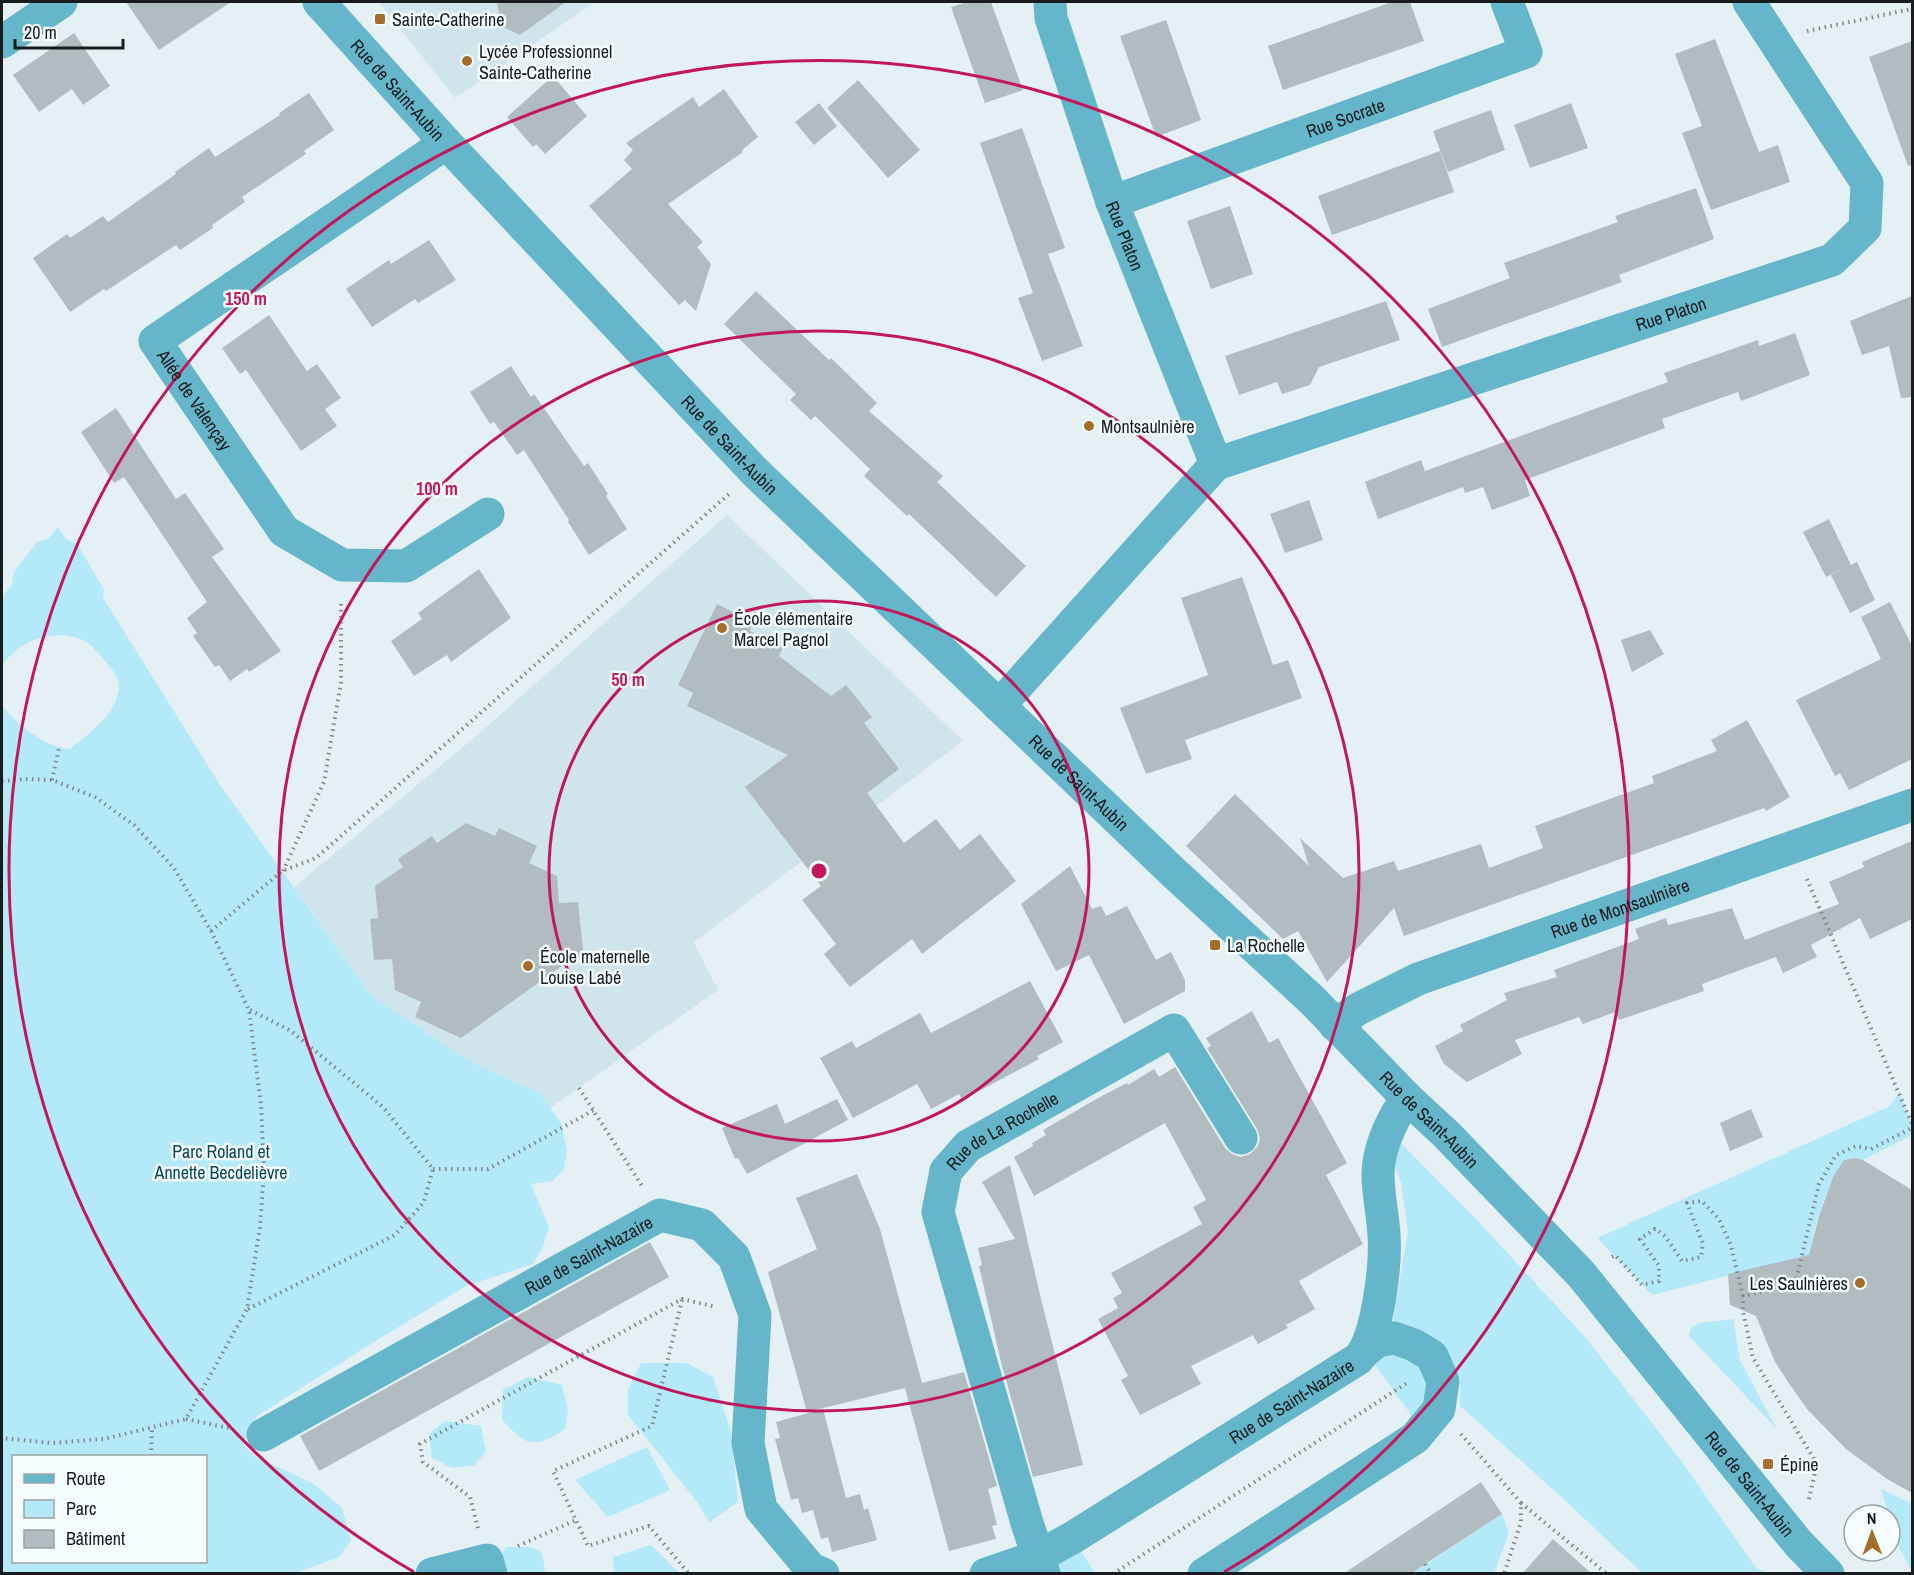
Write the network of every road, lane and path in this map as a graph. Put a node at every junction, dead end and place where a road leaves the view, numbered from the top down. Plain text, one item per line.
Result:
1 (61, 2) edge
2 (319, 2) edge
3 (1050, 2) edge
4 (1507, 2) edge
5 (1749, 2) edge
6 (1912, 9) edge
7 (1772, 38) junction
8 (2, 42) edge
9 (446, 143) junction
10 (1112, 202) junction
11 (1216, 464) junction
12 (754, 471) junction
13 (488, 514) dead end
14 (342, 565) junction
15 (999, 706) junction
16 (59, 748) dead end
17 (52, 780) junction
18 (2, 781) edge
19 (1912, 805) edge
20 (1795, 848) junction
21 (282, 871) junction
22 (211, 931) junction
23 (249, 1010) junction
24 (1335, 1025) junction
25 (579, 1088) dead end
26 (1407, 1098) junction
27 (594, 1110) junction
28 (1912, 1126) edge
29 (1242, 1138) dead end
30 (433, 1169) junction
31 (660, 1215) junction
32 (1581, 1274) junction
33 (1743, 1296) junction
34 (682, 1299) junction
35 (247, 1309) junction
36 (755, 1315) junction
37 (1365, 1351) junction
38 (1436, 1365) junction
39 (1439, 1409) junction
40 (186, 1419) junction
41 (152, 1427) junction
42 (263, 1436) joint
43 (2, 1438) edge
44 (151, 1455) edge
45 (1811, 1455) dead end
46 (1521, 1503) junction
47 (576, 1520) junction
48 (1425, 1564) dead end
49 (1042, 1565) edge
50 (489, 1567) edge
51 (1827, 1573) edge
52 (432, 1574) edge
53 (689, 1574) edge
54 (823, 1574) edge
55 (986, 1574) edge
56 (1113, 1574) edge
57 (1204, 1574) edge
58 (1431, 1574) edge
59 (1504, 1574) edge
60 (1607, 1574) edge

1 - 8 street
2 - 9 street, Rue de Saint-Aubin
3 - 10 street, Rue Platon
4 - 10 street, Rue Socrate
5 - 7 street, Rue Platon
6 - 7 path
7 - 11 street, Rue Platon
9 - 12 street, Rue de Saint-Aubin
9 - 14 street, Allée de Valençay
10 - 11 street, Rue Platon
11 - 15 street, Rue Platon
12 - 15 street, Rue de Saint-Aubin
12 - 21 path
13 - 14 street, Allée de Valençay
14 - 21 path
15 - 24 street, Rue de Saint-Aubin
16 - 17 path
17 - 18 path
17 - 22 path
19 - 20 street, Rue de Montsaulnière
20 - 24 street, Rue de Montsaulnière
20 - 28 path
21 - 22 path
22 - 23 path
23 - 30 path
23 - 35 path
24 - 26 street, Rue de Saint-Aubin
25 - 27 path
26 - 32 street, Rue de Saint-Aubin
26 - 37 street, Rue de Saint-Nazaire
27 - 30 path
27 - 31 path
28 - 33 path
29 - 49 street, Rue de La Rochelle
30 - 35 path
31 - 36 street, Rue de Saint-Nazaire
31 - 42 street, Rue de Saint-Nazaire
32 - 33 path
32 - 51 street, Rue de Saint-Aubin
33 - 45 path
34 - 36 path
34 - 47 path
34 - 50 path
35 - 40 path
36 - 54 street, Rue de Saint-Nazaire
37 - 38 street
37 - 49 street, Rue de Saint-Nazaire
38 - 39 street
38 - 56 path
39 - 46 path
39 - 57 street
40 - 41 path
40 - 42 path
41 - 43 path
41 - 44 path
46 - 59 path
46 - 60 path
47 - 50 path
47 - 53 path
48 - 58 path
49 - 55 street, Rue de Saint-Nazaire
50 - 52 street

